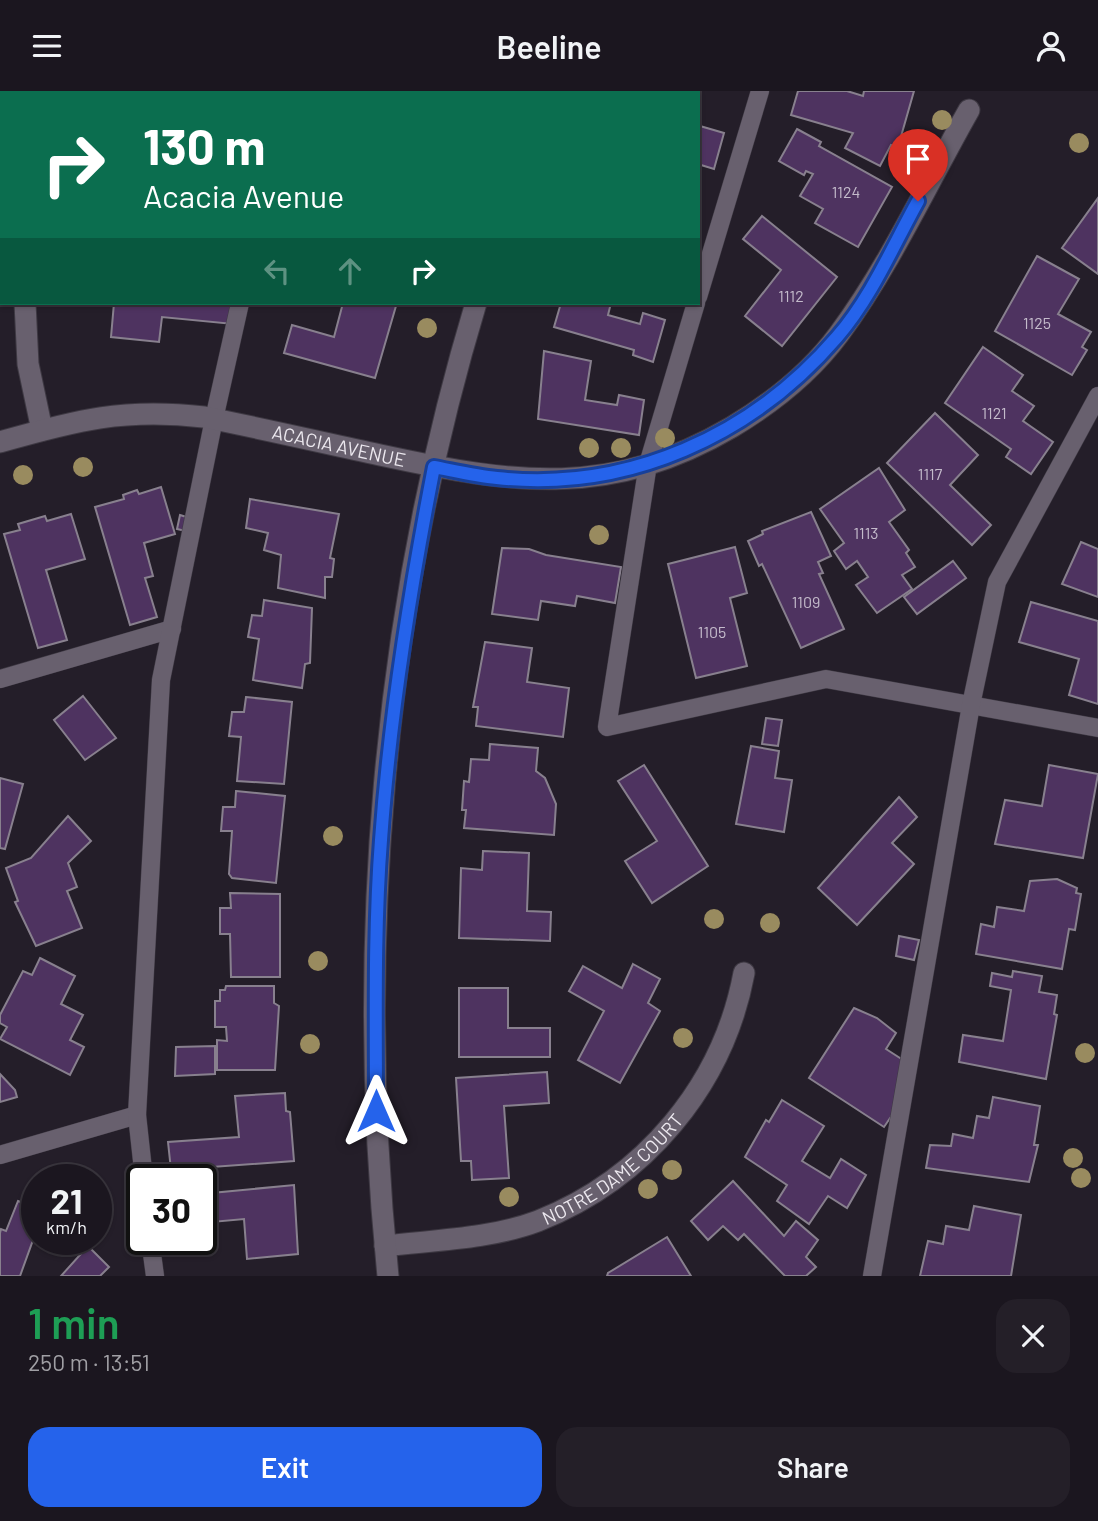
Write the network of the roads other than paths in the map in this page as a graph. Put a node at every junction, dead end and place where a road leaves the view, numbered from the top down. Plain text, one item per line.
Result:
1 (760, 91) edge
2 (969, 110) dead end
3 (700, 290) edge
4 (25, 305) edge
5 (240, 305) edge
6 (475, 305) edge
7 (695, 305) edge
8 (1098, 396) edge
9 (214, 419) junction
10 (42, 430) junction
11 (0, 442) edge
12 (648, 464) junction
13 (434, 467) junction
14 (172, 629) junction
15 (0, 680) edge
16 (971, 705) junction
17 (1098, 728) edge
18 (744, 973) dead end
19 (137, 1115) junction
20 (0, 1155) edge
21 (142, 1164) edge
22 (385, 1245) junction
23 (152, 1255) edge
24 (155, 1276) edge
25 (388, 1276) edge
26 (872, 1276) edge

1 - 3 lane
2 - 12 street, ACACIA AVENUE
4 - 10 street
5 - 9 lane
6 - 13 street
7 - 12 lane
8 - 16 lane
9 - 10 street, ACACIA AVENUE
9 - 13 street, ACACIA AVENUE
9 - 14 lane
10 - 11 street, ACACIA AVENUE
12 - 13 street, ACACIA AVENUE
12 - 16 lane
13 - 22 street
14 - 15 lane
14 - 19 lane
16 - 17 lane
16 - 26 lane
18 - 22 street, NOTRE DAME COURT
19 - 20 lane
19 - 21 lane
22 - 25 street
23 - 24 lane

